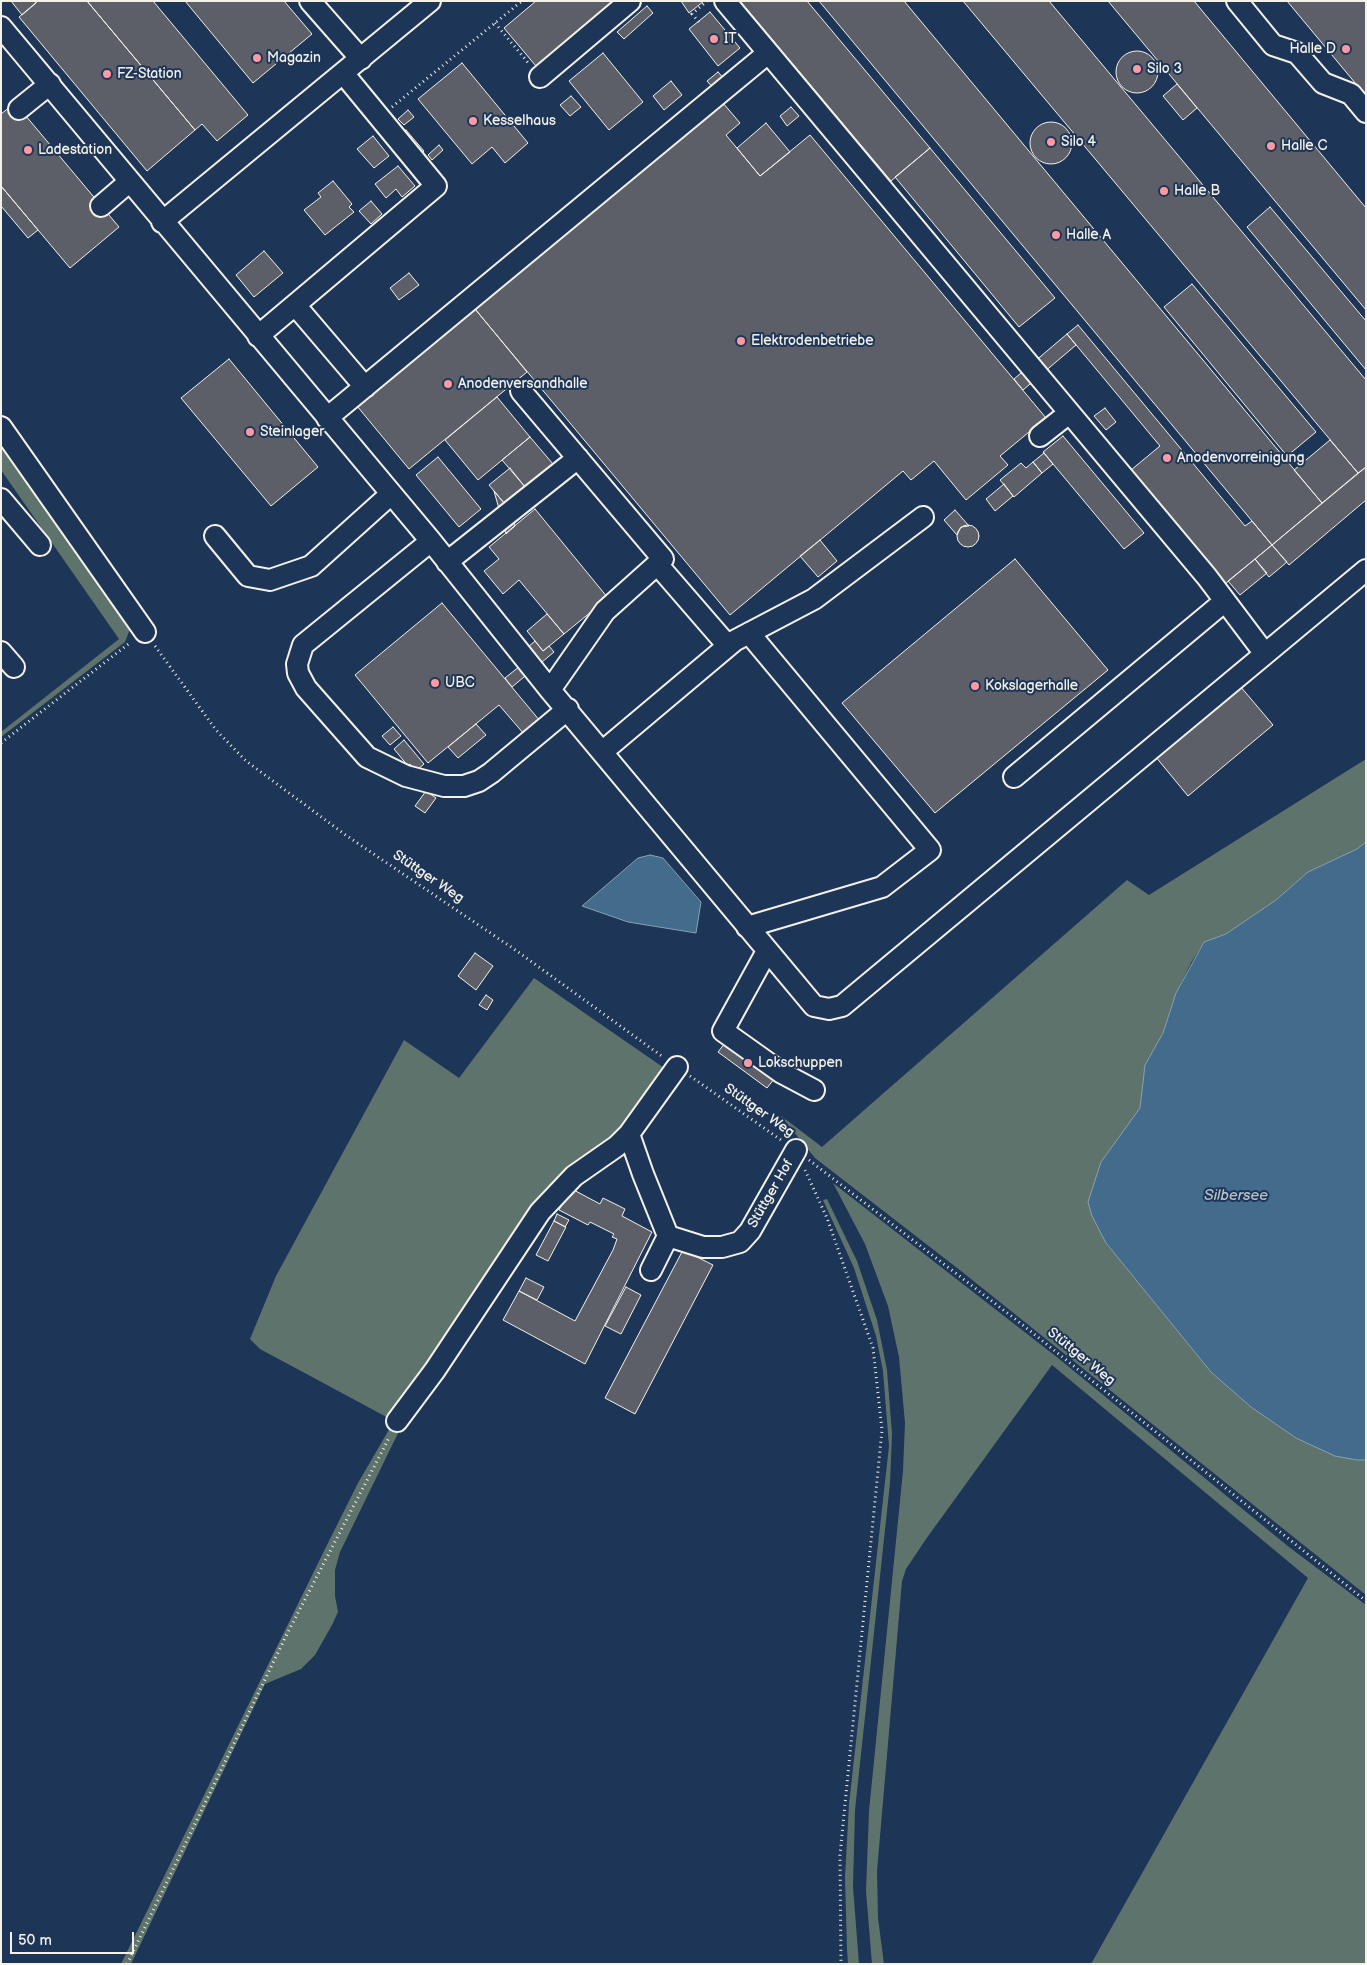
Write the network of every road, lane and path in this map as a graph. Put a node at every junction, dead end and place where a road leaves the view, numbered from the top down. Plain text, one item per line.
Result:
1 (310, 1) edge
2 (430, 1) edge
3 (522, 1) edge
4 (630, 1) edge
5 (707, 1) edge
6 (725, 1) edge
7 (1237, 1) edge
8 (699, 22) dead end
9 (495, 23) junction
10 (1, 27) edge
11 (517, 49) junction
12 (522, 49) dead end
13 (768, 53) junction
14 (361, 59) junction
15 (343, 73) junction
16 (540, 77) joint
17 (50, 84) junction
18 (19, 109) dead end
19 (1366, 112) edge
20 (380, 117) junction
21 (129, 182) junction
22 (101, 206) dead end
23 (162, 222) junction
24 (295, 305) junction
25 (258, 336) junction
26 (365, 387) junction
27 (521, 391) dead end
28 (1068, 414) junction
29 (327, 418) junction
30 (1, 427) edge
31 (1040, 436) dead end
32 (578, 458) junction
33 (391, 494) junction
34 (1, 499) edge
35 (922, 517) dead end
36 (214, 536) dead end
37 (431, 541) junction
38 (40, 545) dead end
39 (447, 562) junction
40 (657, 564) junction
41 (1366, 570) edge
42 (1225, 601) junction
43 (749, 633) junction
44 (149, 638) junction
45 (728, 646) junction
46 (1265, 654) junction
47 (550, 690) junction
48 (568, 710) junction
49 (1, 743) edge
50 (602, 752) junction
51 (1014, 777) dead end
52 (747, 927) junction
53 (767, 951) junction
54 (677, 1067) junction
55 (814, 1090) dead end
56 (629, 1134) junction
57 (796, 1150) junction
58 (668, 1236) junction
59 (651, 1270) dead end
60 (397, 1421) joint
61 (1366, 1601) edge
62 (127, 1964) edge
63 (841, 1964) edge

1 - 14 lane
2 - 14 lane
3 - 9 path
4 - 16 lane
5 - 8 path
6 - 13 lane
7 - 19 lane
9 - 11 path
9 - 20 path
10 - 17 lane
11 - 12 path
11 - 16 path
13 - 26 lane
13 - 28 lane
14 - 15 lane
15 - 20 lane
15 - 23 lane
17 - 18 lane
17 - 21 lane
20 - 24 lane
21 - 22 lane
21 - 23 lane
23 - 25 lane
24 - 25 lane
24 - 26 lane
25 - 29 lane
26 - 29 lane
27 - 32 lane
28 - 31 lane
28 - 42 lane
29 - 33 lane
30 - 44 lane
32 - 39 lane
32 - 40 lane
33 - 36 lane
33 - 37 lane
34 - 38 lane
35 - 43 lane
37 - 39 lane
37 - 48 lane
39 - 47 lane
40 - 45 lane
40 - 47 lane
41 - 46 lane
42 - 46 lane
42 - 51 lane
43 - 45 lane
43 - 52 lane
44 - 49 path
44 - 54 path, Stüttger Weg
45 - 50 lane
46 - 53 lane
47 - 48 lane
48 - 50 lane
50 - 52 lane
52 - 53 lane
53 - 55 lane
54 - 56 lane
54 - 57 path, Stüttger Weg
56 - 58 lane
56 - 60 lane
57 - 58 lane, Stüttger Hof
57 - 61 path, Stüttger Weg
57 - 63 path
58 - 59 lane
60 - 62 path

